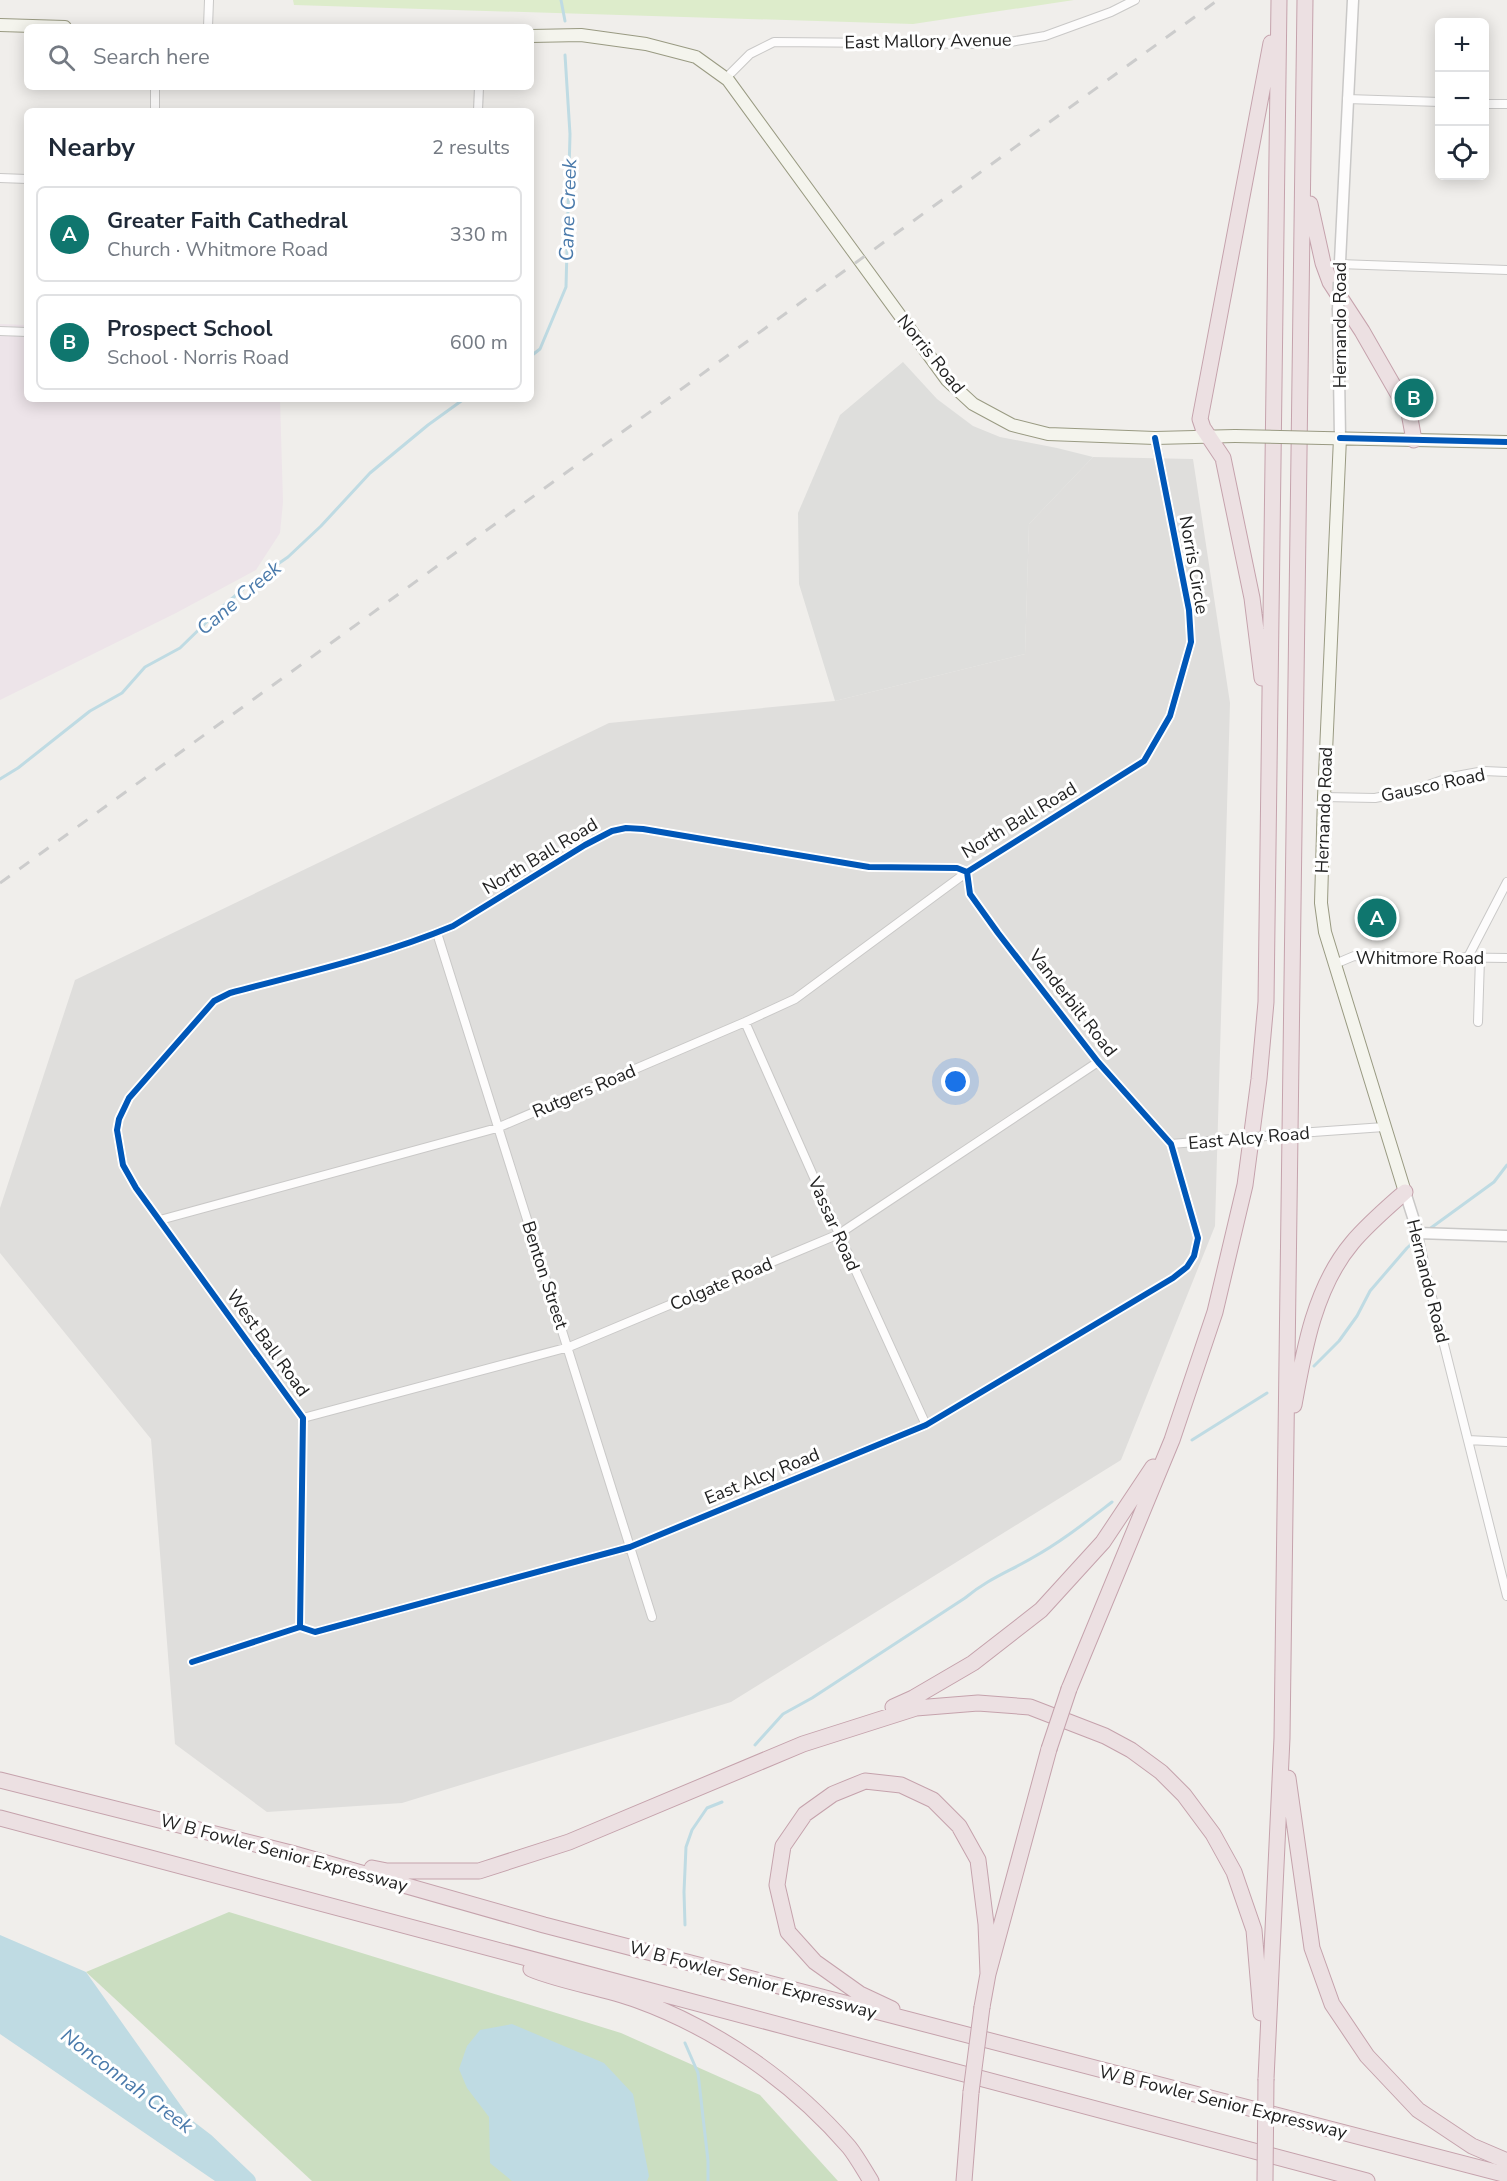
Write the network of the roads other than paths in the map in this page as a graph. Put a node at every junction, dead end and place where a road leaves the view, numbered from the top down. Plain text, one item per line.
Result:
1 (209, 0) edge
2 (1135, 0) edge
3 (1305, 0) edge
4 (1353, 0) edge
5 (1279, 1) edge
6 (208, 24) edge
7 (0, 25) edge
8 (24, 26) edge
9 (534, 36) edge
10 (726, 78) junction
11 (155, 90) edge
12 (479, 90) edge
13 (1347, 99) junction
14 (1435, 102) edge
15 (1489, 104) edge
16 (1507, 104) edge
17 (155, 108) edge
18 (478, 108) edge
19 (1304, 167) junction
20 (0, 178) edge
21 (24, 179) edge
22 (1339, 264) junction
23 (1507, 270) edge
24 (0, 331) edge
25 (24, 332) edge
26 (1208, 437) junction
27 (1155, 438) junction
28 (1340, 438) junction
29 (1414, 440) junction
30 (1507, 442) edge
31 (1269, 719) junction
32 (1144, 761) joint
33 (1507, 772) edge
34 (1324, 797) junction
35 (968, 872) junction
36 (1507, 882) edge
37 (437, 933) junction
38 (1468, 957) junction
39 (1480, 958) junction
40 (1507, 958) edge
41 (1335, 964) junction
42 (745, 1022) junction
43 (1478, 1022) dead end
44 (1098, 1062) junction
45 (1384, 1127) junction
46 (497, 1128) junction
47 (118, 1140) joint
48 (1171, 1144) junction
49 (1405, 1192) junction
50 (160, 1220) junction
51 (1418, 1233) junction
52 (839, 1234) junction
53 (1507, 1236) edge
54 (569, 1347) junction
55 (303, 1418) junction
56 (926, 1425) junction
57 (1287, 1437) junction
58 (1172, 1440) junction
59 (1468, 1440) junction
60 (1507, 1442) edge
61 (630, 1547) junction
62 (1507, 1596) edge
63 (652, 1617) dead end
64 (300, 1627) junction
65 (192, 1662) dead end
66 (831, 1734) junction
67 (1282, 1738) junction
68 (0, 1780) edge
69 (0, 1818) edge
70 (291, 1853) junction
71 (462, 1941) junction
72 (988, 1974) junction
73 (930, 2026) junction
74 (1266, 2072) junction
75 (968, 2128) junction
76 (1507, 2161) edge
77 (1507, 2175) edge
78 (1360, 2180) edge
79 (872, 2181) edge
80 (964, 2181) edge
81 (974, 2181) edge
82 (1265, 2181) edge

1 - 6 street
2 - 10 street, East Mallory Avenue
3 - 19 highway
4 - 13 street, Hernando Road
5 - 26 highway
5 - 31 highway
7 - 8 main road
9 - 10 main road, Norris Road
10 - 27 main road, Norris Road
11 - 17 street
12 - 18 street
13 - 14 street
13 - 22 street, Hernando Road
15 - 16 street
19 - 29 highway
19 - 57 highway
20 - 21 street
22 - 23 street
22 - 28 street, Hernando Road, bridge
24 - 25 street
26 - 27 main road, Norris Road
26 - 28 main road, Norris Road, bridge
26 - 31 highway
27 - 32 street, Norris Circle
28 - 29 main road, Norris Road
28 - 34 main road, Hernando Road
29 - 30 main road, Norris Road
31 - 58 highway
32 - 35 street, North Ball Road
33 - 34 street, Gausco Road
34 - 41 main road, Hernando Road
35 - 37 street, North Ball Road
35 - 42 street, Rutgers Road
35 - 44 street, Vanderbilt Road
36 - 38 street
37 - 46 street, Benton Street
37 - 47 street, North Ball Road
38 - 39 street, Whitmore Road
38 - 41 street, Whitmore Road
39 - 40 street, Whitmore Road
39 - 43 street
41 - 45 main road, Hernando Road
42 - 46 street, Rutgers Road
42 - 52 street, Vassar Road
44 - 48 street, Vanderbilt Road
44 - 52 street, Colgate Road
45 - 48 street, East Alcy Road, bridge
45 - 49 main road, Hernando Road
46 - 50 street, Rutgers Road
46 - 54 street, Benton Street
47 - 50 street, West Ball Road
48 - 56 street, East Alcy Road
49 - 51 street, Hernando Road
49 - 57 highway
50 - 55 street, West Ball Road
51 - 53 street
51 - 59 street, Hernando Road
52 - 54 street, Colgate Road
52 - 56 street, Vassar Road
54 - 55 street, Colgate Road
54 - 61 street, Benton Street
55 - 64 street, West Ball Road
56 - 61 street, East Alcy Road
57 - 67 highway
58 - 66 highway
58 - 72 highway, bridge
59 - 60 street
59 - 62 street, Hernando Road
61 - 63 street, Benton Street
61 - 64 street, East Alcy Road
64 - 65 street, East Alcy Road
66 - 70 highway
66 - 74 highway
67 - 74 highway
67 - 76 highway
68 - 70 highway, W B Fowler Senior Expressway
69 - 71 highway, W B Fowler Senior Expressway
70 - 73 highway, W B Fowler Senior Expressway
71 - 78 highway, W B Fowler Senior Expressway
71 - 79 highway
72 - 73 highway
72 - 75 highway, bridge
73 - 77 highway, W B Fowler Senior Expressway
74 - 82 highway, bridge
75 - 80 highway
75 - 81 highway

